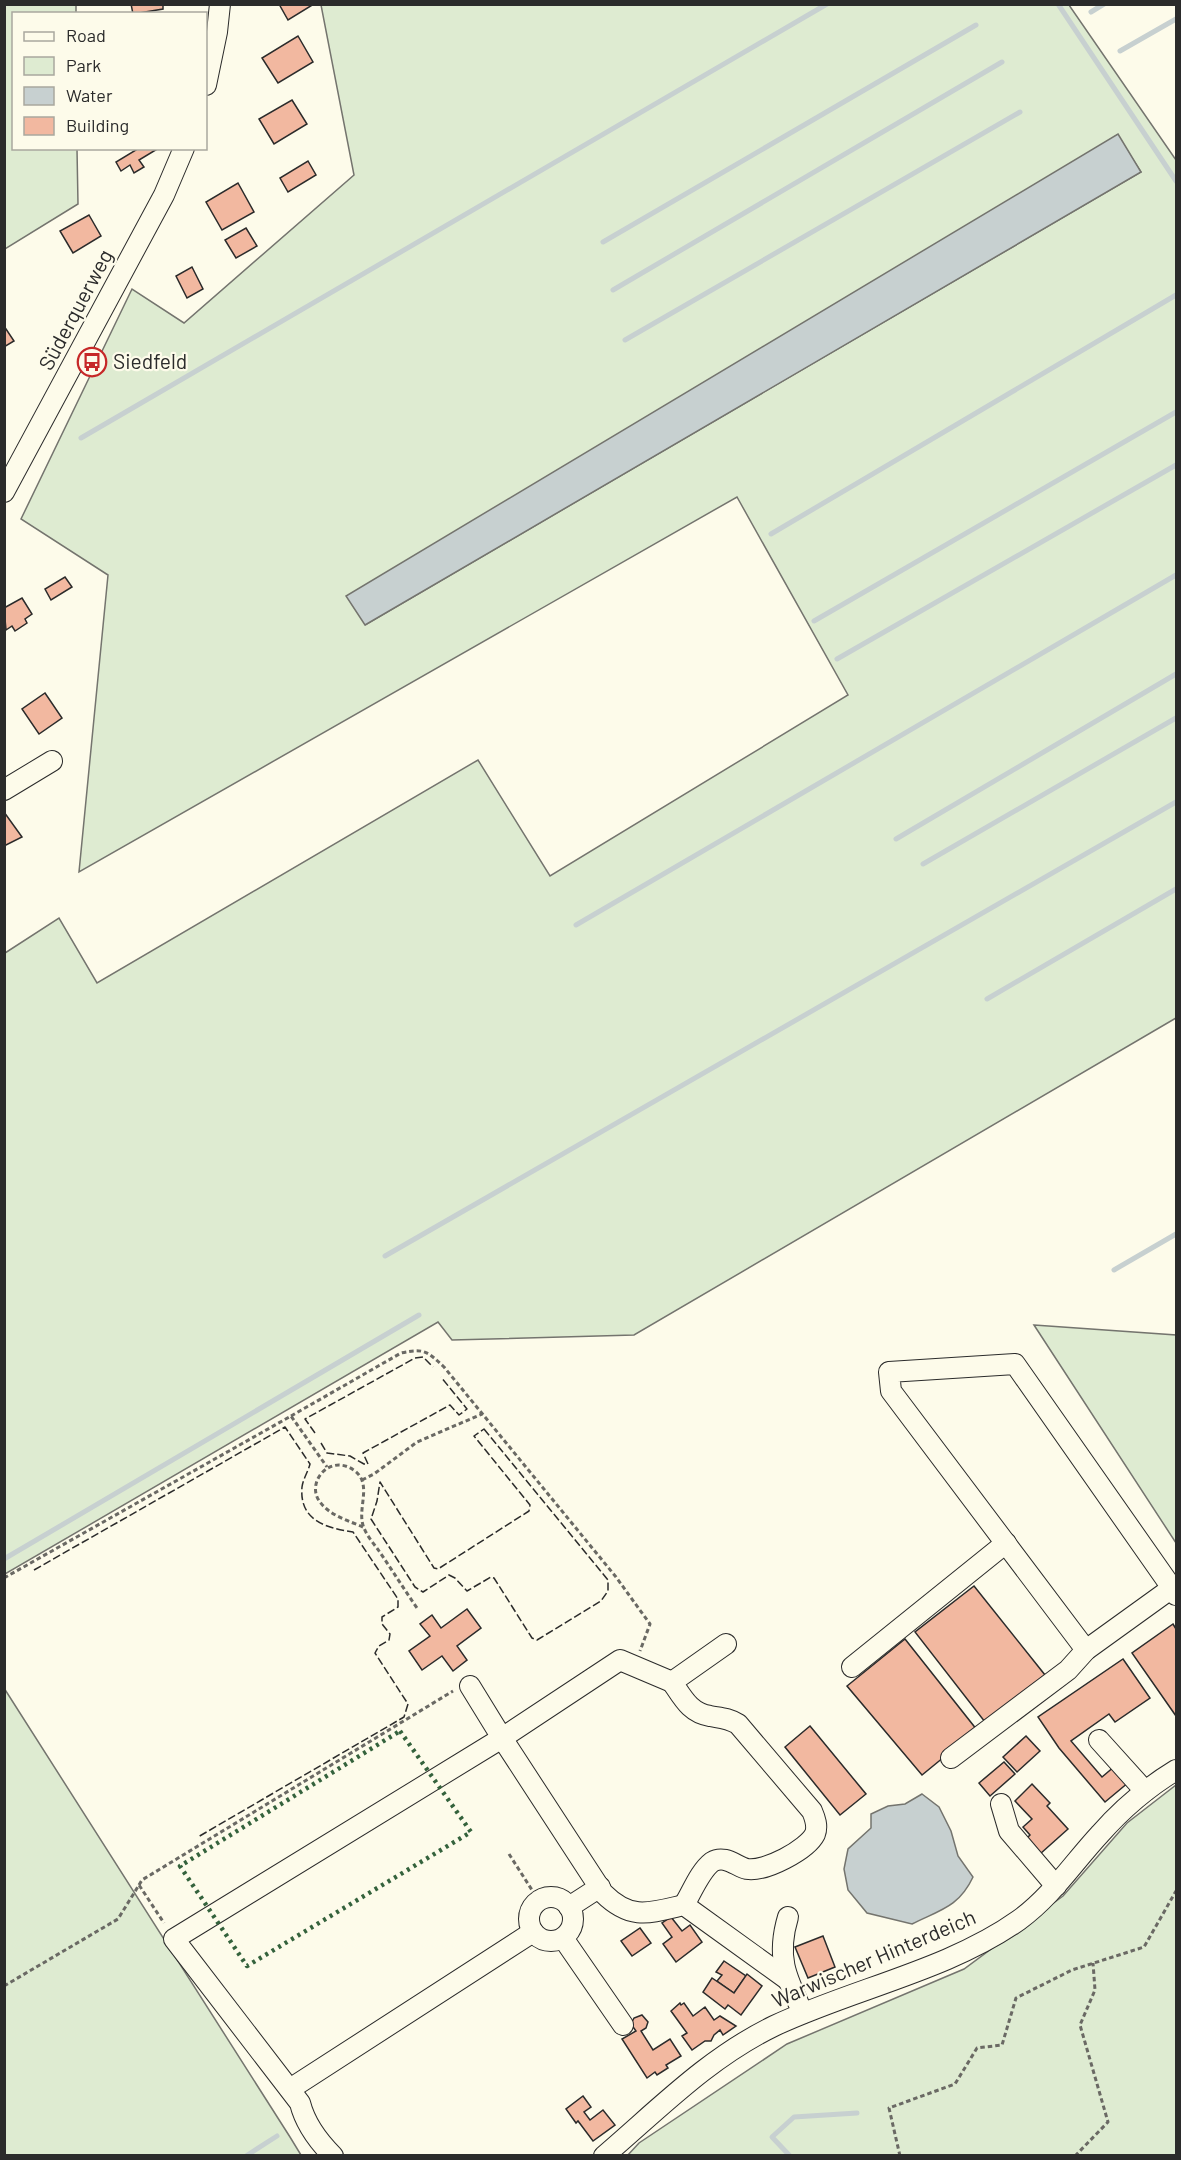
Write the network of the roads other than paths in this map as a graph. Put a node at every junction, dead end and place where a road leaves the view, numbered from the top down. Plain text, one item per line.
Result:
1 (220, 4) edge
2 (207, 80) edge
3 (183, 150) edge
4 (4, 492) edge
5 (52, 760) dead end
6 (4, 790) edge
7 (1006, 1543) junction
8 (1174, 1592) edge
9 (726, 1644) dead end
10 (1086, 1650) junction
11 (852, 1667) dead end
12 (672, 1682) junction
13 (470, 1686) road end
14 (502, 1738) junction
15 (1099, 1740) dead end
16 (951, 1758) dead end
17 (1176, 1770) edge
18 (1145, 1791) junction
19 (1001, 1804) dead end
20 (1056, 1886) junction
21 (600, 1887) junction
22 (684, 1905) junction
23 (569, 1907) junction
24 (788, 1917) dead end
25 (533, 1932) junction
26 (563, 1938) junction
27 (788, 1980) junction
28 (803, 2013) junction
29 (623, 2025) dead end
30 (290, 2089) junction
31 (333, 2156) edge
32 (604, 2156) edge

1 - 2 street
3 - 4 street, Süderquerweg
5 - 6 street
7 - 8 street
7 - 10 street
7 - 11 street
8 - 10 street
9 - 12 street
10 - 16 street
12 - 14 street
12 - 22 street
13 - 14 street
14 - 21 street
14 - 30 street
15 - 18 street
17 - 18 street, Warwischer Hinterdeich
18 - 20 street, Warwischer Hinterdeich
19 - 20 street
20 - 28 street, Warwischer Hinterdeich
21 - 22 street
21 - 23 street
22 - 27 street
23 - 25 street
23 - 26 street
24 - 27 street
25 - 26 street
25 - 30 street
26 - 29 street
27 - 28 street
28 - 32 street, Warwischer Hinterdeich
30 - 31 street

